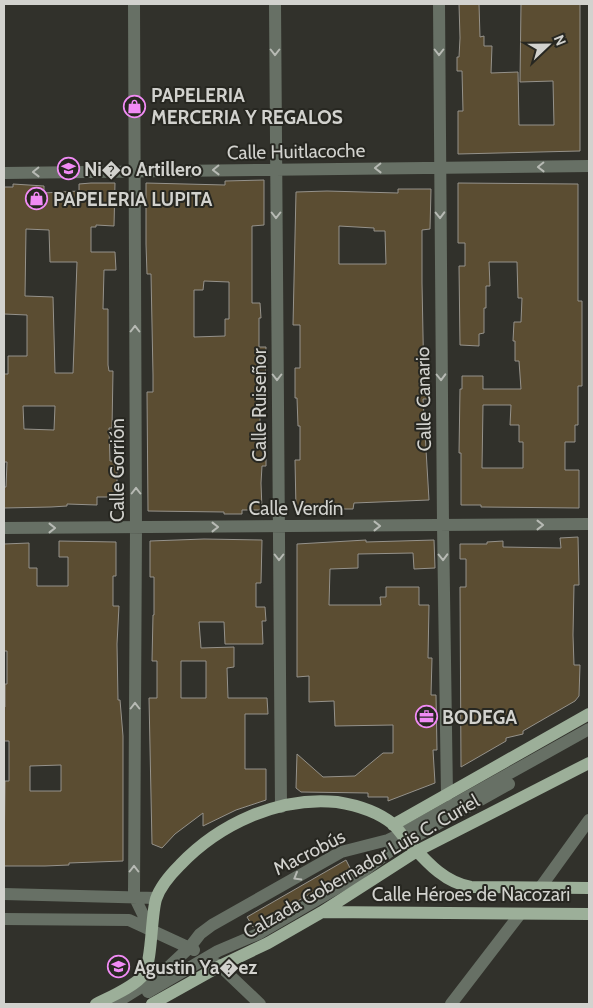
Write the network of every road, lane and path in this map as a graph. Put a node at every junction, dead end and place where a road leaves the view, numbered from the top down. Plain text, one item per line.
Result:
1 (134, 4) edge
2 (275, 4) edge
3 (439, 4) edge
4 (589, 166) edge
5 (439, 168) junction
6 (276, 170) junction
7 (134, 171) junction
8 (4, 172) edge
9 (589, 524) edge
10 (443, 525) junction
11 (279, 526) junction
12 (4, 528) edge
13 (136, 528) junction
14 (589, 714) edge
15 (589, 729) edge
16 (589, 737) edge
17 (589, 762) edge
18 (447, 795) junction
19 (281, 806) junction
20 (589, 820) edge
21 (401, 833) junction
22 (417, 851) junction
23 (540, 888) junction
24 (589, 888) edge
25 (4, 894) edge
26 (134, 896) junction
27 (156, 898) junction
28 (322, 912) junction
29 (520, 914) junction
30 (589, 914) edge
31 (4, 919) edge
32 (151, 931) junction
33 (190, 947) junction
34 (207, 958) junction
35 (220, 966) junction
36 (96, 1004) edge
37 (114, 1004) edge
38 (126, 1004) edge
39 (152, 1004) edge
40 (260, 1004) edge
41 (451, 1004) edge

1 - 7 street, Calle Gorrión
2 -> 6 street, Calle Ruiseñor
3 -> 5 street, Calle Canario
4 -> 5 street, Calle Huitlacoche
5 -> 6 street, Calle Huitlacoche
5 -> 10 street, Calle Canario
6 -> 7 street, Calle Huitlacoche
6 -> 11 street, Calle Ruiseñor
7 -> 8 street, Calle Huitlacoche
13 -> 7 street, Calle Gorrión
10 -> 9 street, Calle Verdín
11 -> 10 street, Calle Verdín
10 -> 18 street, Calle Canario
13 -> 11 street, Calle Verdín
11 -> 19 street, Calle Ruiseñor
12 -> 13 street, Calle Verdín
26 -> 13 street, Calle Gorrión
14 - 18 main road, Calzada Gobernador Luis C. Curiel
15 - 21 street, Macrobús
16 - 21 street, Macrobús
17 - 22 main road, Calzada Gobernador Luis C. Curiel
18 - 21 main road, Calzada Gobernador Luis C. Curiel
19 - 21 main road, Calzada Gobernador Luis C. Curiel
19 - 27 main road, Calzada Gobernador Luis C. Curiel
20 - 23 street
21 - 22 main road, Calle Héroes de Nacozari
21 -> 33 street, Macrobús
21 - 34 street, Macrobús
22 - 23 main road, Calle Héroes de Nacozari
22 - 28 main road, Calzada Gobernador Luis C. Curiel
23 - 24 main road, Calle Héroes de Nacozari
25 - 26 street
26 - 27 street
26 - 32 street, Calle Gorrión
27 - 32 main road, Calzada Gobernador Luis C. Curiel
28 - 29 main road, Calle Héroes de Nacozari
28 - 35 main road, Calzada Gobernador Luis C. Curiel
29 - 30 main road, Calle Héroes de Nacozari
29 - 41 street
31 - 32 street
32 - 33 street
32 - 36 main road, Calzada Gobernador Luis C. Curiel
33 - 34 street
33 - 37 street, Macrobús
34 - 35 street
34 - 38 street, Macrobús
35 - 39 main road, Calzada Gobernador Luis C. Curiel
35 - 40 street

